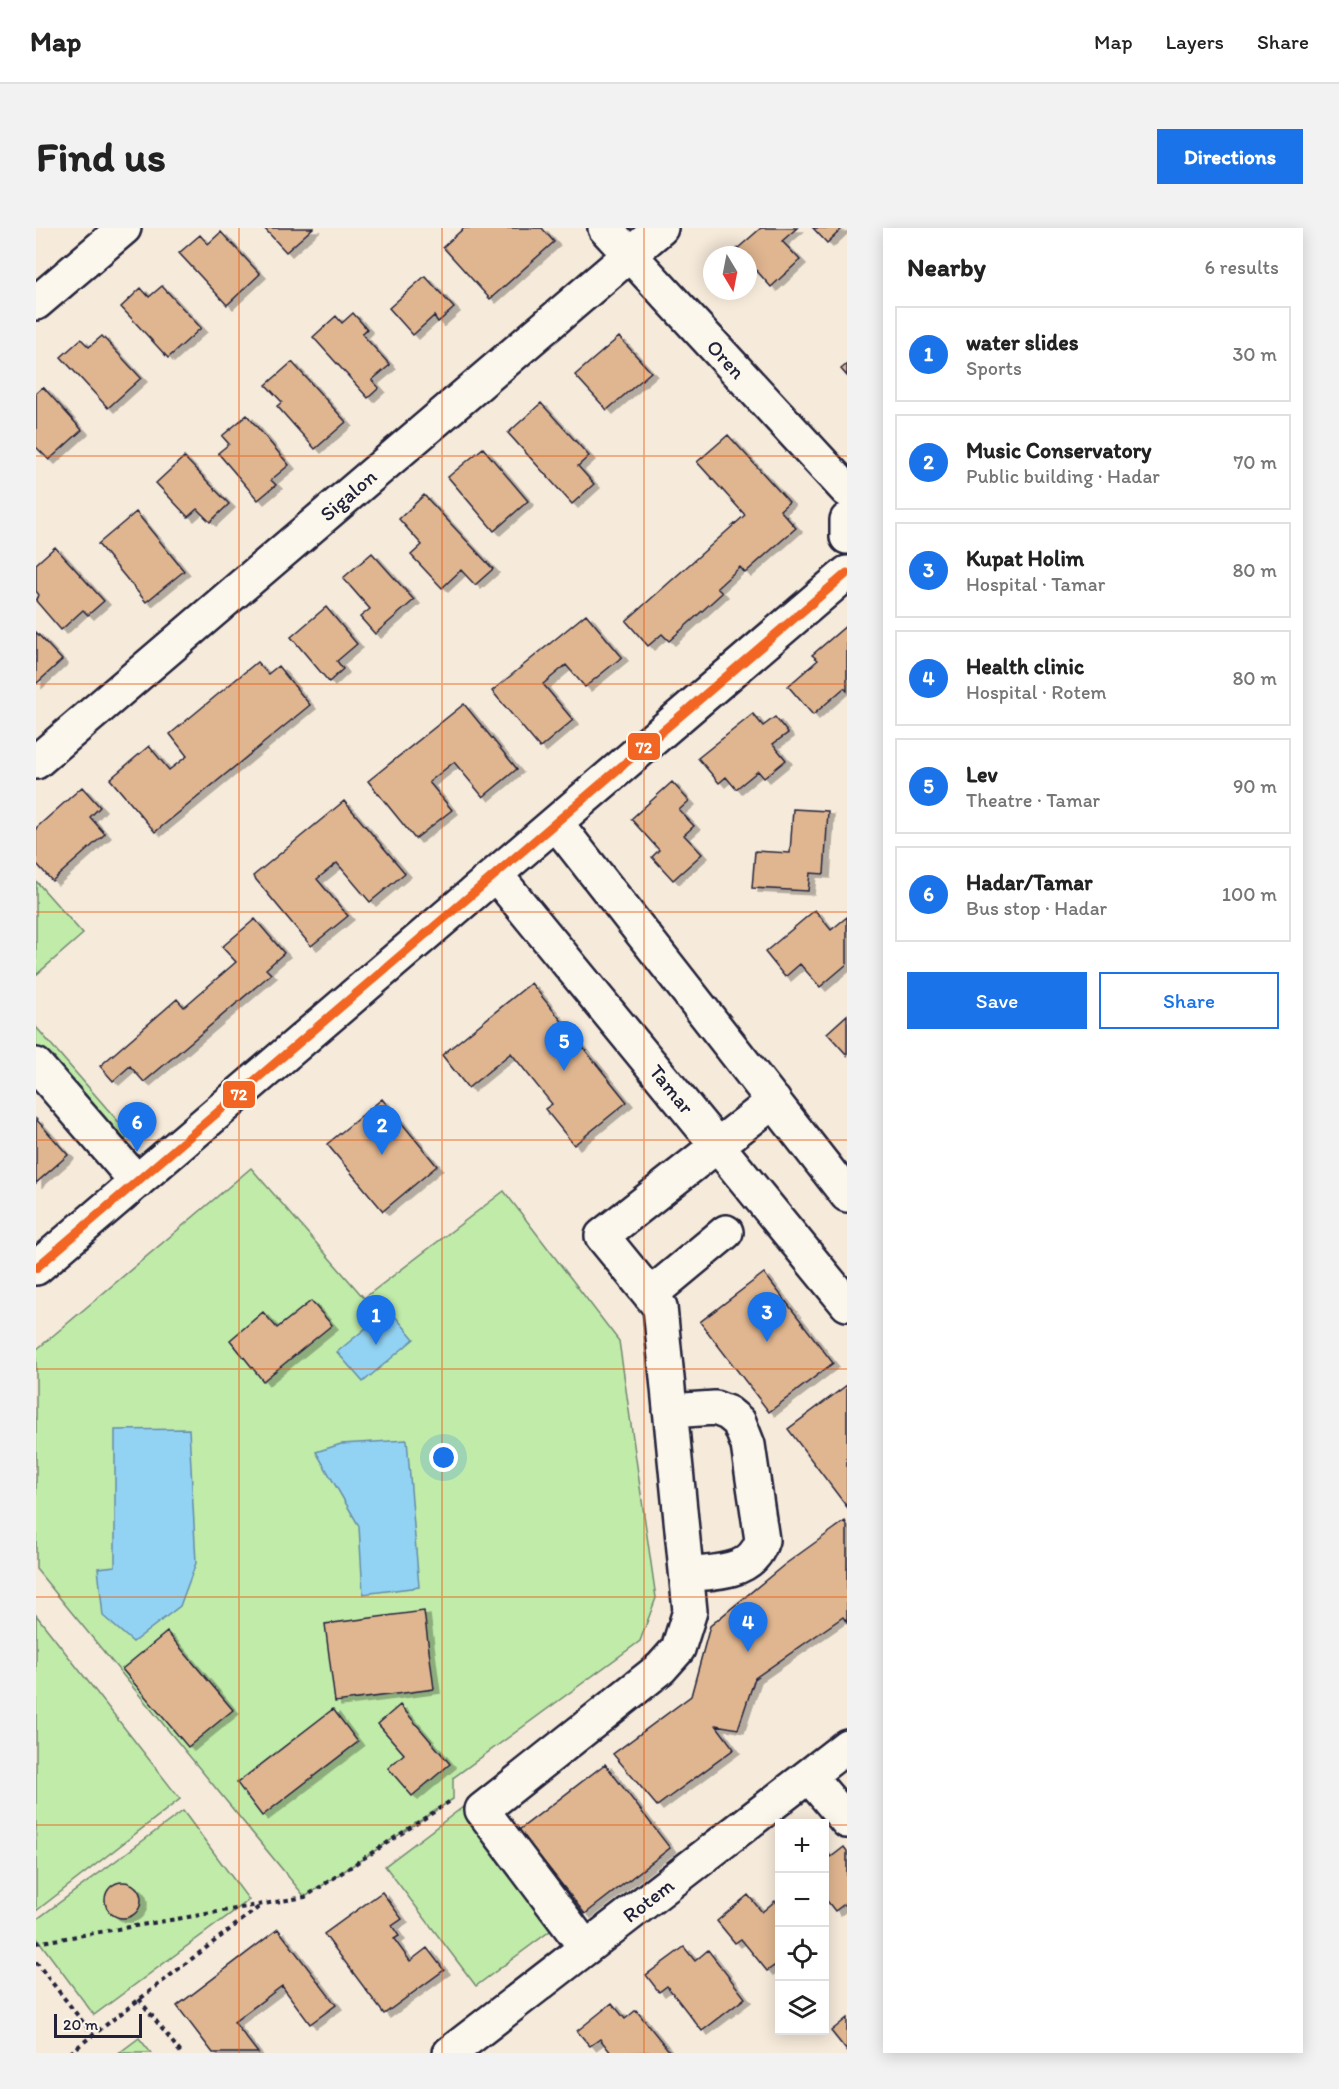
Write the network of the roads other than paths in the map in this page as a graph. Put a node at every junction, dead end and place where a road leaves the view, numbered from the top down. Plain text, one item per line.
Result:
1 (124, 228) edge
2 (605, 228) edge
3 (661, 228) edge
4 (630, 255) junction
5 (36, 303) edge
6 (847, 490) edge
7 (847, 520) edge
8 (847, 537) edge
9 (847, 573) edge
10 (36, 762) edge
11 (556, 823) junction
12 (496, 875) junction
13 (36, 1065) edge
14 (774, 1101) junction
15 (717, 1145) junction
16 (137, 1182) junction
17 (847, 1195) edge
18 (726, 1232) dead end
19 (36, 1268) edge
20 (650, 1295) junction
21 (847, 1304) edge
22 (670, 1411) junction
23 (687, 1575) junction
24 (847, 1746) edge
25 (809, 1776) junction
26 (847, 1821) edge
27 (586, 1948) junction
28 (450, 2053) edge

1 - 5 street
2 - 4 street, Oren
3 - 4 street, Sigalon
4 - 6 street, Oren
4 - 10 street, Sigalon
7 - 8 street
9 - 11 street
11 - 12 street
11 - 14 street
12 - 15 street, Tamar
12 - 16 street
13 - 16 street
14 - 15 street
14 - 17 street
15 - 20 street
15 - 21 street, Tamar
16 - 19 street
18 - 20 street
20 - 22 street
22 - 23 street
22 - 23 street
23 - 27 street
24 - 25 street, Rotem
25 - 26 street
25 - 27 street, Rotem
27 - 28 street, Rotem

